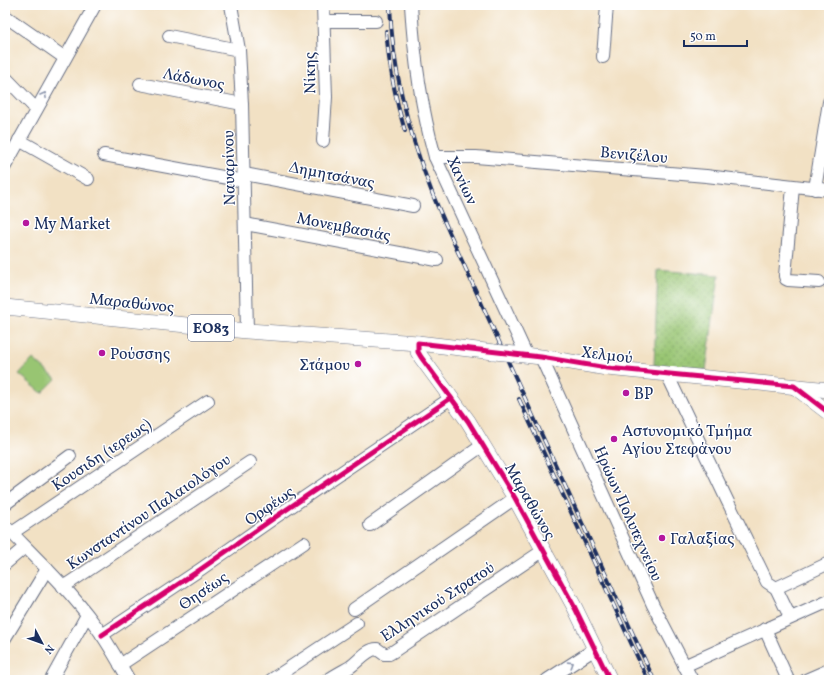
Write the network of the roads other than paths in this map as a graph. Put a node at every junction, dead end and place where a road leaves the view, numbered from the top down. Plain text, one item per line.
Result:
1 (231, 5) edge
2 (324, 5) edge
3 (411, 5) edge
4 (607, 5) edge
5 (91, 6) edge
6 (5, 16) edge
7 (376, 20) dead end
8 (324, 21) junction
9 (169, 36) dead end
10 (239, 50) junction
11 (603, 57) dead end
12 (65, 58) junction
13 (5, 77) edge
14 (140, 84) dead end
15 (829, 102) edge
16 (242, 104) junction
17 (36, 109) junction
18 (19, 140) junction
19 (323, 141) dead end
20 (104, 155) dead end
21 (435, 158) junction
22 (6, 163) edge
23 (244, 177) junction
24 (88, 179) dead end
25 (793, 187) junction
26 (815, 189) junction
27 (829, 190) edge
28 (413, 206) dead end
29 (245, 224) junction
30 (437, 260) dead end
31 (819, 282) dead end
32 (5, 307) edge
33 (247, 331) junction
34 (418, 343) junction
35 (527, 356) junction
36 (667, 374) junction
37 (794, 386) junction
38 (829, 390) edge
39 (451, 398) junction
40 (208, 401) dead end
41 (829, 413) edge
42 (483, 445) junction
43 (70, 456) dead end
44 (250, 462) dead end
45 (515, 498) junction
46 (5, 504) edge
47 (370, 524) dead end
48 (9, 529) edge
49 (304, 543) dead end
50 (25, 547) junction
51 (544, 550) junction
52 (829, 563) edge
53 (5, 564) edge
54 (47, 569) junction
55 (63, 587) junction
56 (776, 588) junction
57 (829, 601) edge
58 (354, 609) dead end
59 (87, 615) junction
60 (790, 617) junction
61 (357, 624) dead end
62 (766, 629) junction
63 (102, 635) junction
64 (5, 638) edge
65 (595, 649) junction
66 (120, 665) junction
67 (684, 666) junction
68 (829, 670) edge
69 (51, 680) edge
70 (129, 680) edge
71 (271, 680) edge
72 (328, 680) edge
73 (547, 680) edge
74 (610, 680) edge
75 (692, 680) edge
76 (788, 680) edge
77 (806, 680) edge

1 - 10 street, Ναυαρίνου
2 - 8 street, Νίκης
3 - 21 street, Χανίων
4 - 11 street
5 - 12 street
6 - 12 street
7 - 8 street
8 - 19 street, Νίκης
9 - 10 street
10 - 16 street, Ναυαρίνου
17 -> 12 street
13 - 17 street
14 - 16 street, Λάδωνος
15 - 26 street
16 - 23 street, Ναυαρίνου
17 - 18 street
18 - 22 street
18 - 24 street
20 - 23 street, Δημητσάνας
21 - 25 street, Βενιζέλου
21 - 35 street, Χανίων
23 - 28 street, Δημητσάνας
23 - 29 street, Ναυαρίνου
25 - 26 street, Βενιζέλου
25 - 31 street
26 - 27 street, Βενιζέλου
29 - 30 street, Μονεμβασιάς
29 - 33 street, Ναυαρίνου
32 - 33 main road, Μαραθώνος / ΕΟ83
33 - 34 main road, Μαραθώνος / ΕΟ83
34 - 35 main road, Χελμού, bridge
34 - 39 main road, Μαραθώνος
35 - 36 main road, Χελμού
35 - 67 street, Ηρώων Πολυτεχνείου
36 - 37 main road, Χελμού
36 - 56 street
37 - 38 main road, Χελμού
37 - 41 main road
39 - 42 main road, Μαραθώνος
39 - 63 street, Ορφέως
40 - 48 street, Κουσιδη (ιερεως)
42 - 45 main road, Μαραθώνος
42 - 47 street
43 - 46 street
44 - 55 street, Κωνσταντίνου Παλαιολόγου
45 - 51 main road, Μαραθώνος
45 - 58 street
48 - 50 street
49 - 66 street, Θησέως
50 - 53 street
50 - 54 street
51 - 65 main road, Μαραθώνος
51 - 72 street, Ελληνικού Στρατού
52 - 56 street
54 - 55 street
54 - 64 street
55 - 59 street
56 - 60 street
57 - 60 street
59 - 63 street
59 - 69 street
60 - 62 street
61 - 71 street
62 - 67 street
62 - 76 street
63 - 66 street
73 -> 65 street
65 - 74 main road, Μαραθώνος
66 - 70 street
67 - 75 street, Ηρώων Πολυτεχνείου
68 - 77 street

